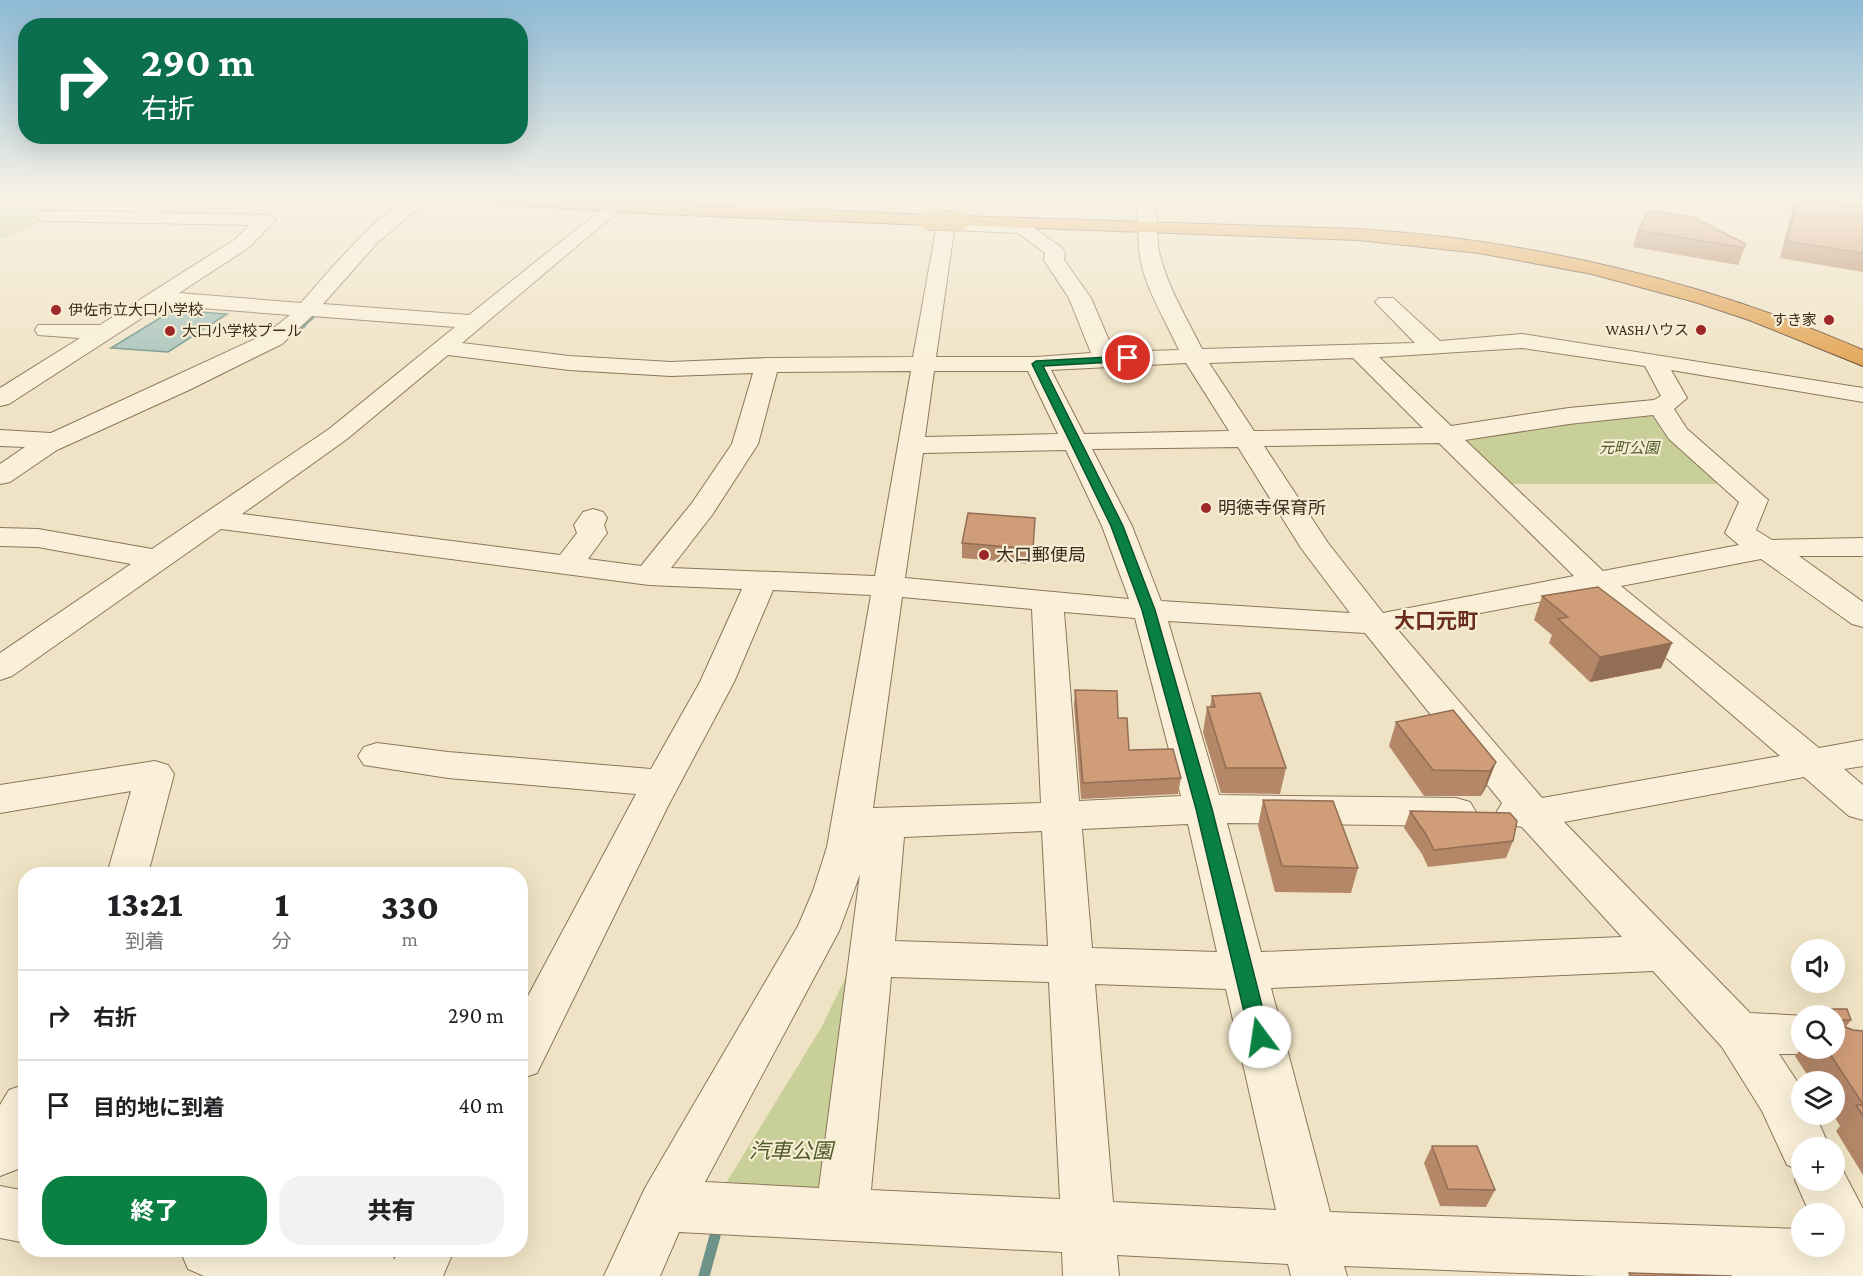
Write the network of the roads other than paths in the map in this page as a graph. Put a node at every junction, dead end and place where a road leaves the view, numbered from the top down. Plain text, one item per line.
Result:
1 (222, 257) edge
2 (355, 257) edge
3 (553, 257) edge
4 (933, 257) edge
5 (1054, 257) edge
6 (1151, 257) edge
7 (1535, 257) edge
8 (158, 298) junction
9 (1386, 302) dead end
10 (308, 309) junction
11 (471, 322) junction
12 (46, 330) dead end
13 (104, 332) junction
14 (443, 348) junction
15 (1434, 348) junction
16 (1360, 352) junction
17 (1194, 357) junction
18 (1105, 359) junction
19 (1863, 359) edge
20 (1654, 360) junction
21 (922, 364) junction
22 (1036, 364) junction
23 (767, 365) junction
24 (1863, 395) edge
25 (0, 399) edge
26 (1660, 407) junction
27 (1445, 435) junction
28 (0, 438) edge
29 (1245, 440) junction
30 (54, 441) junction
31 (1076, 443) junction
32 (910, 445) junction
33 (0, 476) edge
34 (593, 518) dead end
35 (213, 519) junction
36 (0, 537) edge
37 (1863, 548) edge
38 (1765, 549) junction
39 (156, 559) junction
40 (568, 565) junction
41 (649, 576) junction
42 (760, 581) junction
43 (1596, 581) junction
44 (889, 586) junction
45 (1047, 600) junction
46 (1149, 610) junction
47 (1863, 617) edge
48 (1374, 624) junction
49 (6, 661) edge
50 (1863, 753) edge
51 (377, 756) dead end
52 (1811, 762) junction
53 (662, 783) junction
54 (0, 798) edge
55 (1863, 806) edge
56 (1204, 809) junction
57 (1533, 813) junction
58 (1061, 814) junction
59 (868, 822) junction
60 (130, 867) edge
61 (1663, 952) junction
62 (871, 958) junction
63 (1071, 966) junction
64 (1244, 970) junction
65 (531, 1014) edge
66 (1739, 1033) junction
67 (1791, 1034) edge
68 (18, 1120) edge
69 (1800, 1137) edge
70 (0, 1152) edge
71 (1826, 1191) edge
72 (664, 1206) junction
73 (0, 1212) edge
74 (18, 1215) edge
75 (842, 1215) junction
76 (1090, 1251) edge
77 (252, 1257) edge
78 (424, 1257) edge
79 (1314, 1257) edge
80 (1862, 1262) edge
81 (373, 1276) edge
82 (415, 1276) edge
83 (632, 1276) edge

1 - 8 street
2 - 10 street
3 - 11 street
4 - 21 street
5 - 18 street
6 - 17 street
7 - 19 highway
8 - 10 street
8 - 13 street
9 - 15 street
10 - 11 street
10 - 30 street
11 - 14 street
12 - 13 street
13 - 25 street
14 - 23 street
14 - 35 street
15 - 16 street
15 - 20 street
16 - 17 street
16 - 27 street
17 - 18 street
17 - 29 street
18 - 22 street
20 - 24 street
20 - 26 street
21 - 22 street
21 - 23 street
21 - 32 street
22 - 31 street
23 - 41 street
26 - 27 street
26 - 38 street
27 - 29 street
27 - 43 street
28 - 30 street
29 - 31 street
29 - 48 street
30 - 33 street
31 - 32 street
31 - 46 street
32 - 44 street
34 - 40 street
35 - 39 street
35 - 40 street
36 - 39 street
37 - 38 street
38 - 43 street
38 - 47 street
39 - 49 street
40 - 41 street
41 - 42 street
42 - 44 street
42 - 53 street
43 - 48 street
43 - 52 street
44 - 45 street
44 - 59 street
45 - 46 street
45 - 58 street
46 - 48 street
46 - 56 street
48 - 57 street
50 - 52 street
51 - 53 street
52 - 55 street
52 - 57 street
53 - 65 street
54 - 60 street
56 - 57 street
56 - 58 street
56 - 64 street
57 - 61 street
58 - 59 street
58 - 63 street
59 - 62 street
59 - 72 street
61 - 64 street
61 - 66 street
62 - 63 street
62 - 75 street
63 - 64 street
63 - 76 street
64 - 79 street
66 - 67 street
66 - 69 street
68 - 70 street
71 - 80 street
72 - 75 street
72 - 83 street
73 - 74 street
75 - 76 street
76 - 79 street
77 - 81 street
78 - 82 street
79 - 80 street

